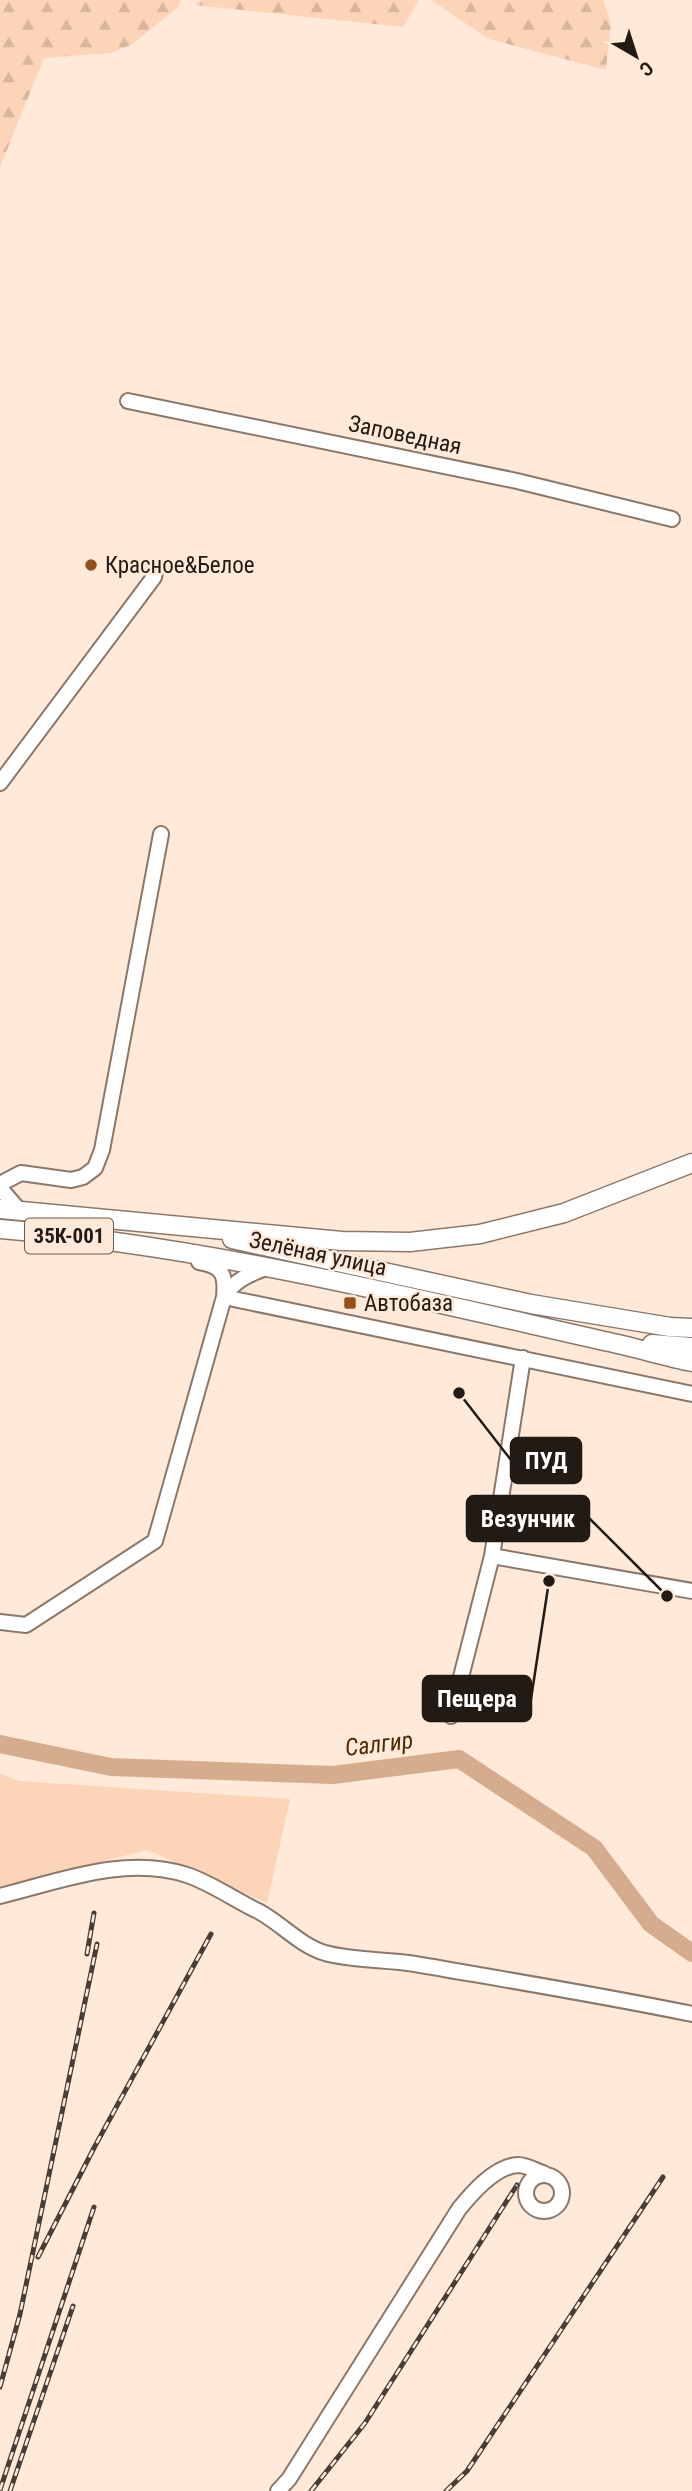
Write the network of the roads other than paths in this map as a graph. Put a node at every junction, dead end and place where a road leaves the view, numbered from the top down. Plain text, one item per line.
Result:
1 (128, 401) dead end
2 (672, 519) dead end
3 (156, 568) dead end
4 (0, 783) edge
5 (161, 834) dead end
6 (692, 1163) edge
7 (0, 1186) edge
8 (0, 1209) edge
9 (19, 1210) junction
10 (181, 1226) junction
11 (0, 1229) edge
12 (21, 1231) junction
13 (268, 1267) junction
14 (225, 1292) junction
15 (692, 1328) edge
16 (607, 1341) junction
17 (692, 1347) edge
18 (523, 1358) junction
19 (692, 1362) edge
20 (692, 1394) edge
21 (492, 1556) junction
22 (692, 1591) edge
23 (0, 1622) edge
24 (451, 1716) dead end
25 (0, 1896) edge
26 (692, 2014) edge
27 (545, 2174) dead end
28 (278, 2491) edge

1 - 2 street, Заповедная
3 - 4 street
5 - 7 street
6 - 10 main road
7 - 9 street
8 - 9 main road, 35К-001
9 - 10 main road, 35К-001
10 - 15 main road, 35К-001
11 - 12 main road, 35К-001
12 - 13 main road, Зелёная улица / 35К-001
12 - 14 street, Зелёная улица
13 - 14 street
13 - 16 main road, Зелёная улица / 35К-001
14 - 18 street
14 - 23 street
16 - 17 main road
16 - 19 main road, Зелёная улица / 35К-001
18 - 20 street
18 - 21 street
21 - 22 street
21 - 24 street
25 - 26 street
27 - 28 street

